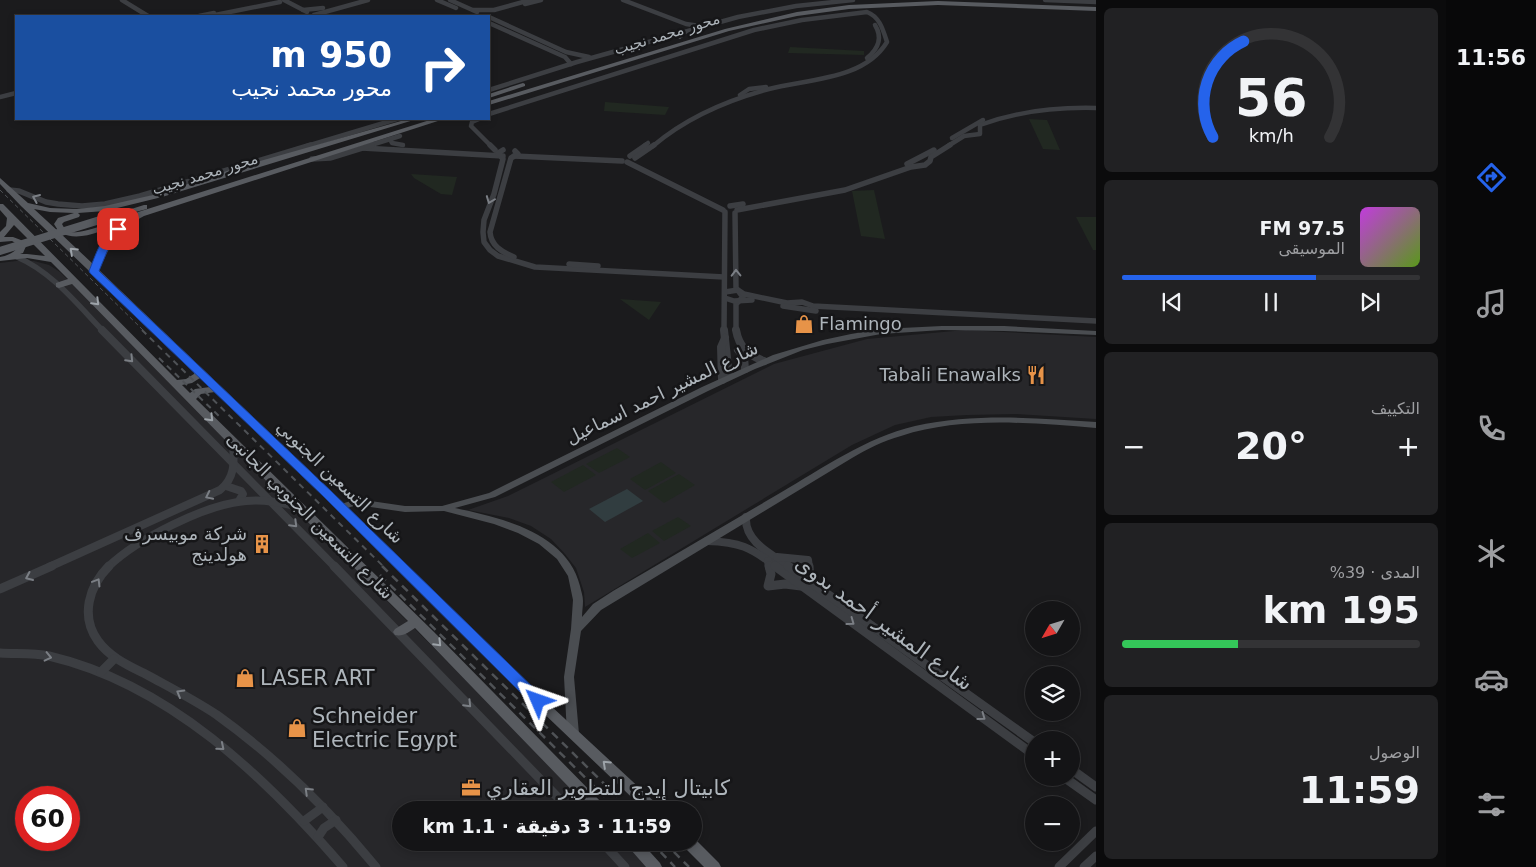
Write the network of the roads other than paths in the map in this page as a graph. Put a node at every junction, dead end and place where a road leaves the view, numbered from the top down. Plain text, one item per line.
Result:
1 (122, 0) edge
2 (129, 0) edge
3 (264, 0) edge
4 (356, 0) edge
5 (368, 0) edge
6 (437, 0) edge
7 (450, 0) edge
8 (530, 0) edge
9 (541, 0) edge
10 (614, 0) edge
11 (623, 0) edge
12 (810, 0) edge
13 (853, 0) edge
14 (896, 0) edge
15 (968, 0) edge
16 (975, 0) edge
17 (1045, 0) edge
18 (1070, 0) edge
19 (280, 1) edge
20 (826, 2) junction
21 (840, 2) edge
22 (796, 3) edge
23 (293, 5) junction
24 (288, 6) junction
25 (1096, 6) edge
26 (303, 10) junction
27 (473, 10) junction
28 (146, 15) edge
29 (153, 15) edge
30 (203, 15) edge
31 (214, 15) edge
32 (304, 15) edge
33 (313, 15) edge
34 (317, 15) edge
35 (471, 15) edge
36 (481, 15) edge
37 (490, 16) edge
38 (490, 20) edge
39 (490, 20) edge
40 (705, 26) junction
41 (679, 35) junction
42 (531, 36) junction
43 (523, 38) junction
44 (553, 52) junction
45 (573, 54) junction
46 (565, 57) junction
47 (599, 60) junction
48 (613, 65) junction
49 (571, 67) junction
50 (552, 71) junction
51 (588, 72) junction
52 (490, 90) edge
53 (761, 90) junction
54 (15, 91) edge
55 (746, 92) junction
56 (753, 94) junction
57 (0, 95) edge
58 (490, 96) edge
59 (490, 103) edge
60 (1096, 107) edge
61 (490, 115) edge
62 (394, 120) edge
63 (411, 120) edge
64 (436, 120) edge
65 (472, 120) edge
66 (477, 120) edge
67 (967, 128) junction
68 (980, 130) junction
69 (353, 132) junction
70 (369, 132) junction
71 (960, 132) junction
72 (402, 133) junction
73 (968, 136) junction
74 (388, 140) junction
75 (362, 148) junction
76 (401, 148) junction
77 (415, 148) junction
78 (479, 149) junction
79 (355, 150) junction
80 (499, 152) junction
81 (515, 154) junction
82 (304, 158) junction
83 (633, 158) junction
84 (624, 160) junction
85 (0, 180) edge
86 (9, 190) junction
87 (22, 203) junction
88 (0, 206) edge
89 (99, 207) junction
90 (726, 209) junction
91 (736, 211) junction
92 (11, 217) junction
93 (133, 218) junction
94 (0, 239) edge
95 (0, 249) edge
96 (17, 256) junction
97 (4, 258) edge
98 (55, 260) junction
99 (578, 267) junction
100 (94, 271) junction
101 (724, 275) junction
102 (74, 280) junction
103 (59, 285) junction
104 (738, 290) junction
105 (725, 295) junction
106 (740, 300) junction
107 (1096, 321) edge
108 (1096, 325) edge
109 (1096, 333) edge
110 (724, 337) junction
111 (736, 337) junction
112 (724, 348) junction
113 (740, 349) junction
114 (764, 361) junction
115 (745, 369) junction
116 (199, 371) junction
117 (726, 378) junction
118 (175, 383) junction
119 (217, 389) junction
120 (191, 398) junction
121 (1096, 425) edge
122 (233, 442) junction
123 (235, 464) junction
124 (226, 486) junction
125 (238, 501) junction
126 (271, 502) junction
127 (300, 506) junction
128 (340, 507) junction
129 (466, 508) junction
130 (746, 517) junction
131 (705, 541) junction
132 (771, 559) junction
133 (806, 584) junction
134 (0, 589) edge
135 (579, 611) junction
136 (590, 614) junction
137 (416, 622) junction
138 (576, 630) junction
139 (399, 632) junction
140 (0, 653) edge
141 (114, 659) junction
142 (101, 672) junction
143 (573, 734) junction
144 (1025, 736) edge
145 (1025, 748) edge
146 (1080, 775) edge
147 (1076, 786) edge
148 (1096, 787) edge
149 (1096, 800) edge
150 (561, 801) edge
151 (591, 801) edge
152 (644, 801) edge
153 (323, 807) junction
154 (336, 820) junction
155 (304, 821) junction
156 (1096, 831) edge
157 (318, 837) junction
158 (610, 851) edge
159 (640, 851) edge
160 (697, 851) edge
161 (1096, 856) edge
162 (343, 867) edge
163 (376, 867) edge
164 (625, 867) edge
165 (655, 867) edge
166 (714, 867) edge
167 (1059, 867) edge
168 (1084, 867) edge

1 - 28 street
2 - 29 street
3 - 30 street
4 - 26 street
5 - 34 street
6 - 35 street
7 - 27 street
8 - 27 street
9 - 37 street
10 - 41 street
11 - 40 street
12 - 20 street
13 - 21 street
14 - 21 main road, محور محمد نجيب
15 - 16 main road
16 - 25 main road
17 - 18 street
18 - 25 street
19 - 23 street
19 - 24 street
19 - 31 street
20 - 21 street
20 - 22 street
21 - 41 main road, محور محمد نجيب
22 - 40 street
23 - 24 street
23 - 26 street
24 - 32 street
25 - 48 main road, محور محمد نجيب
26 - 33 street
27 - 36 street
38 - 42 street
39 - 43 street
40 - 41 street
41 - 47 main road, محور محمد نجيب
42 - 43 street
42 - 45 street
43 - 44 street
44 - 46 street
44 - 50 street
45 - 46 street
45 - 47 street
46 - 49 street
47 - 48 main road
47 - 49 main road, محور محمد نجيب
48 - 51 main road, محور محمد نجيب
49 - 50 street
49 - 51 main road
49 - 58 main road, محور محمد نجيب
50 - 52 street
51 - 59 main road, محور محمد نجيب
53 - 55 street
53 - 56 street
53 - 61 street
54 - 57 street
55 - 56 street
55 - 83 street
56 - 83 street
60 - 67 street
60 - 68 street
62 - 69 street
63 - 70 main road, محور محمد نجيب
64 - 72 main road, محور محمد نجيب
65 - 78 street
66 - 80 street
67 - 68 street
67 - 71 street
68 - 73 street
69 - 70 main road
69 - 89 street
70 - 82 main road, محور محمد نجيب
71 - 73 street
71 - 90 street
72 - 74 street
72 - 82 main road, محور محمد نجيب
73 - 91 street
74 - 75 street
74 - 76 street
75 - 76 street
75 - 79 street
76 - 77 street
76 - 79 street
77 - 78 street
77 - 80 street
78 - 80 street
79 - 82 street
80 - 81 street
80 -> 99 street
81 - 84 street
81 - 99 street
82 - 89 main road, محور محمد نجيب
82 - 93 main road, محور محمد نجيب
82 - 95 main road, محور محمد نجيب, bridge
83 - 84 street
83 - 90 street
84 - 90 street
85 - 86 main road, شارع التسعين الجنوبي
86 - 87 main road, شارع التسعين الجنوبي
89 -> 86 street
87 - 89 main road, محور محمد نجيب
100 -> 87 main road, شارع التسعين الجنوبي
88 - 92 main road
89 - 93 main road
90 - 91 street
90 - 101 street
104 -> 91 street
92 - 94 main road
92 - 98 main road
93 - 100 main road, محور محمد نجيب
94 - 97 main road
96 - 97 main road
96 - 98 main road
96 - 103 street, شارع التسعين الجنوبي الجانبى
98 - 102 main road
99 - 101 street
100 - 116 main road, شارع التسعين الجنوبي
101 - 105 street
102 - 103 main road
102 -> 118 main road
103 -> 123 street, شارع التسعين الجنوبي الجانبى
104 - 105 street
104 - 106 street
104 - 107 street
105 - 106 street
105 - 110 street
106 - 108 street
106 - 111 street
109 - 114 main road, شارع المشير احمد اسماعيل
110 - 111 street
110 - 112 street
111 - 113 street
112 - 113 street
112 - 117 street
113 - 114 street
113 - 115 street
114 - 115 main road, شارع المشير احمد اسماعيل
115 - 117 main road, شارع المشير احمد اسماعيل
116 - 118 main road
116 - 119 main road, شارع التسعين الجنوبي
117 - 129 main road, شارع المشير احمد اسماعيل
118 - 120 main road
119 - 120 main road
119 - 128 main road, شارع التسعين الجنوبي
120 -> 122 main road
121 - 130 main road
122 - 123 street
122 - 127 main road
123 - 124 street
123 - 126 street, شارع التسعين الجنوبي الجانبى
124 - 125 street
124 -> 134 street
125 - 126 street
141 -> 125 street
126 - 127 street
126 -> 139 street, شارع التسعين الجنوبي الجانبى
127 - 137 main road
128 - 129 main road
128 - 143 main road, شارع التسعين الجنوبي
129 - 135 main road
130 - 131 main road
130 - 132 street, شارع المشير أحمد بدوى
131 - 132 street, شارع المشير أحمد بدوى
131 - 136 main road
132 - 133 street, شارع المشير أحمد بدوى
132 - 133 street
132 - 133 street
133 - 144 street, شارع المشير أحمد بدوى
133 -> 145 street, شارع المشير أحمد بدوى
135 - 136 main road
135 - 138 main road
136 - 138 main road
137 - 139 main road
137 -> 151 main road
138 - 143 main road
139 -> 150 street, شارع التسعين الجنوبي الجانبى
140 -> 142 street
141 - 142 street
153 -> 141 street
142 -> 155 street
152 -> 143 main road, شارع التسعين الجنوبي
146 - 148 street
147 - 149 street
153 - 154 street
153 - 155 street
154 - 157 street
154 - 163 street
155 - 157 street
156 - 167 street
157 - 162 street
158 - 164 street
159 - 165 main road
160 - 166 main road
161 - 168 street

